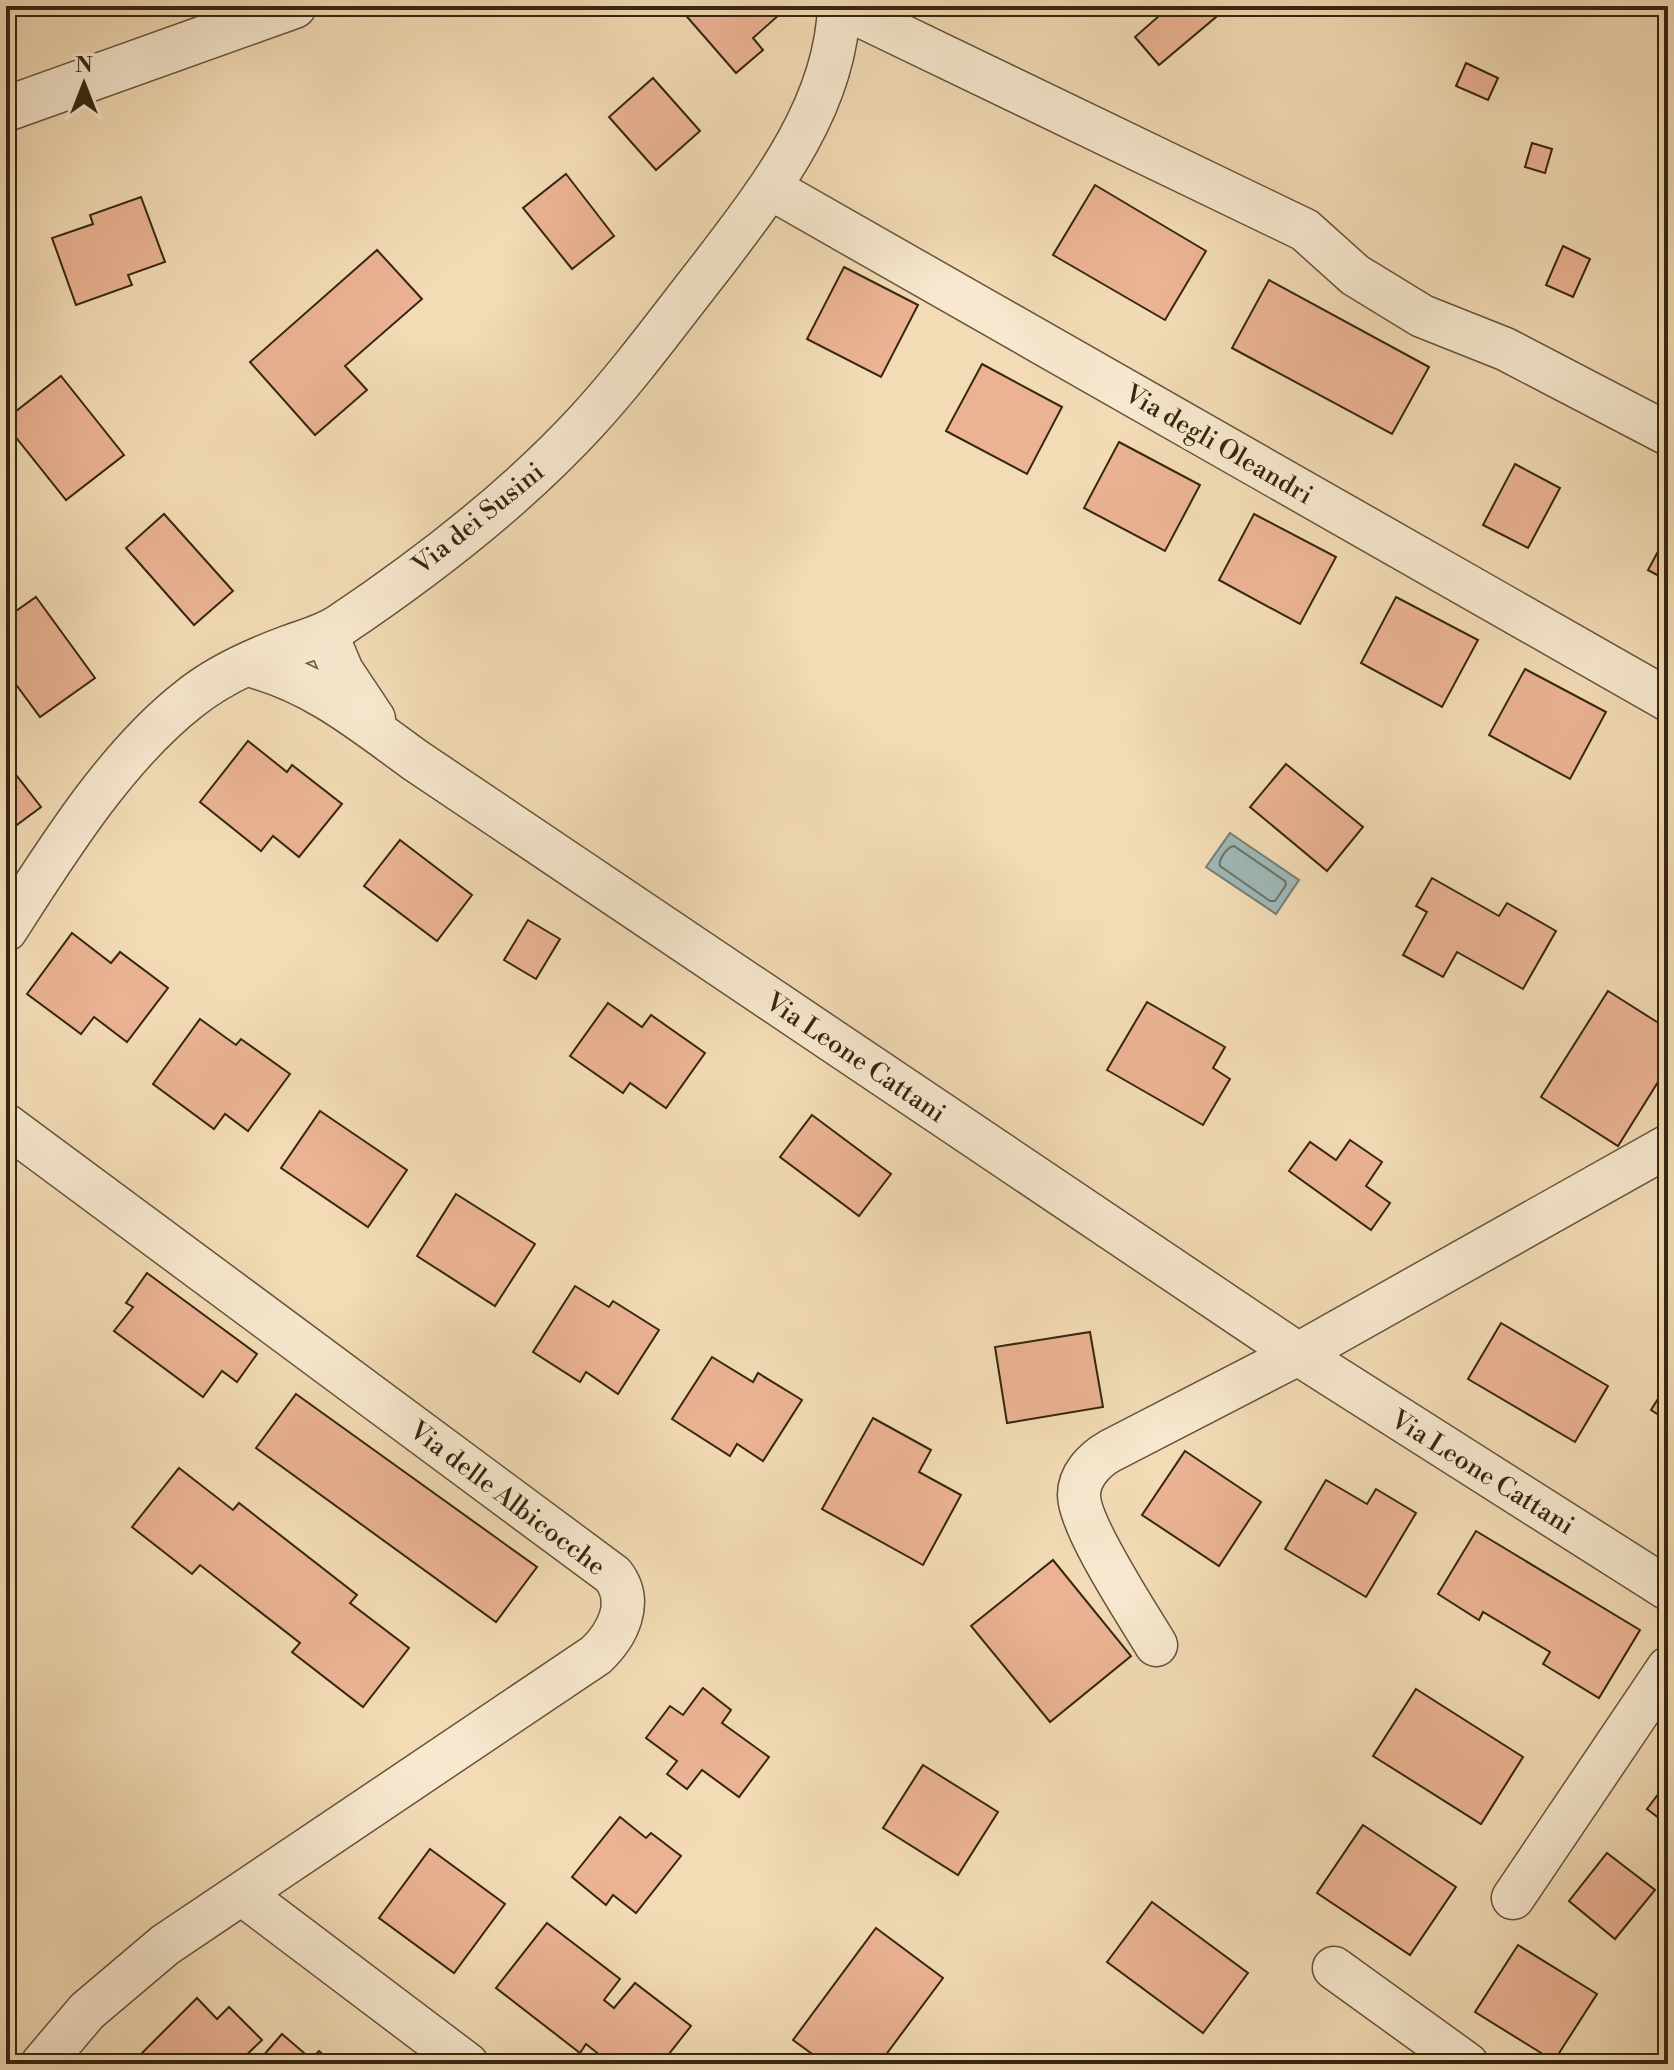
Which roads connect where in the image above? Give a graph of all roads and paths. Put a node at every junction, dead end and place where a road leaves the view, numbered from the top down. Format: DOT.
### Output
graph roads {
  1 [pos="294,6"];
  2 [pos="839,6"];
  3 [pos="6,109"];
  4 [pos="770,188"];
  5 [pos="1668,434"];
  6 [pos="326,633"];
  7 [pos="248,665"];
  8 [pos="1668,700"];
  9 [pos="415,760"];
  10 [pos="6,930"];
  11 [pos="6,1125"];
  12 [pos="1668,1146"];
  13 [pos="1298,1354"];
  14 [pos="1668,1589"];
  15 [pos="1156,1645"];
  16 [pos="1668,1668"];
  17 [pos="242,1894"];
  18 [pos="1513,1898"];
  19 [pos="1334,1968"];
  20 [pos="42,2064"];
  21 [pos="467,2064"];
  22 [pos="1467,2064"];
  1 -- 3 [label="street"];
  2 -- 4 [label="street, Via dei Susini"];
  2 -- 5 [label="street"];
  4 -- 6 [label="street, Via dei Susini"];
  4 -- 8 [label="street, Via degli Oleandri"];
  6 -- 7 [label="street, Via dei Susini"];
  6 -- 9 [label="street, Via Leone Cattani"];
  7 -- 9 [label="street, Via Leone Cattani"];
  7 -- 10 [label="street, Via dei Susini"];
  9 -- 13 [label="street, Via Leone Cattani"];
  11 -- 17 [label="street, Via delle Albicocche"];
  12 -- 13 [label="street"];
  13 -- 14 [label="street, Via Leone Cattani"];
  13 -- 15 [label="street"];
  16 -- 18 [label="street"];
  17 -- 20 [label="street, Via delle Albicocche"];
  17 -- 21 [label="street"];
  19 -- 22 [label="street"];
}
